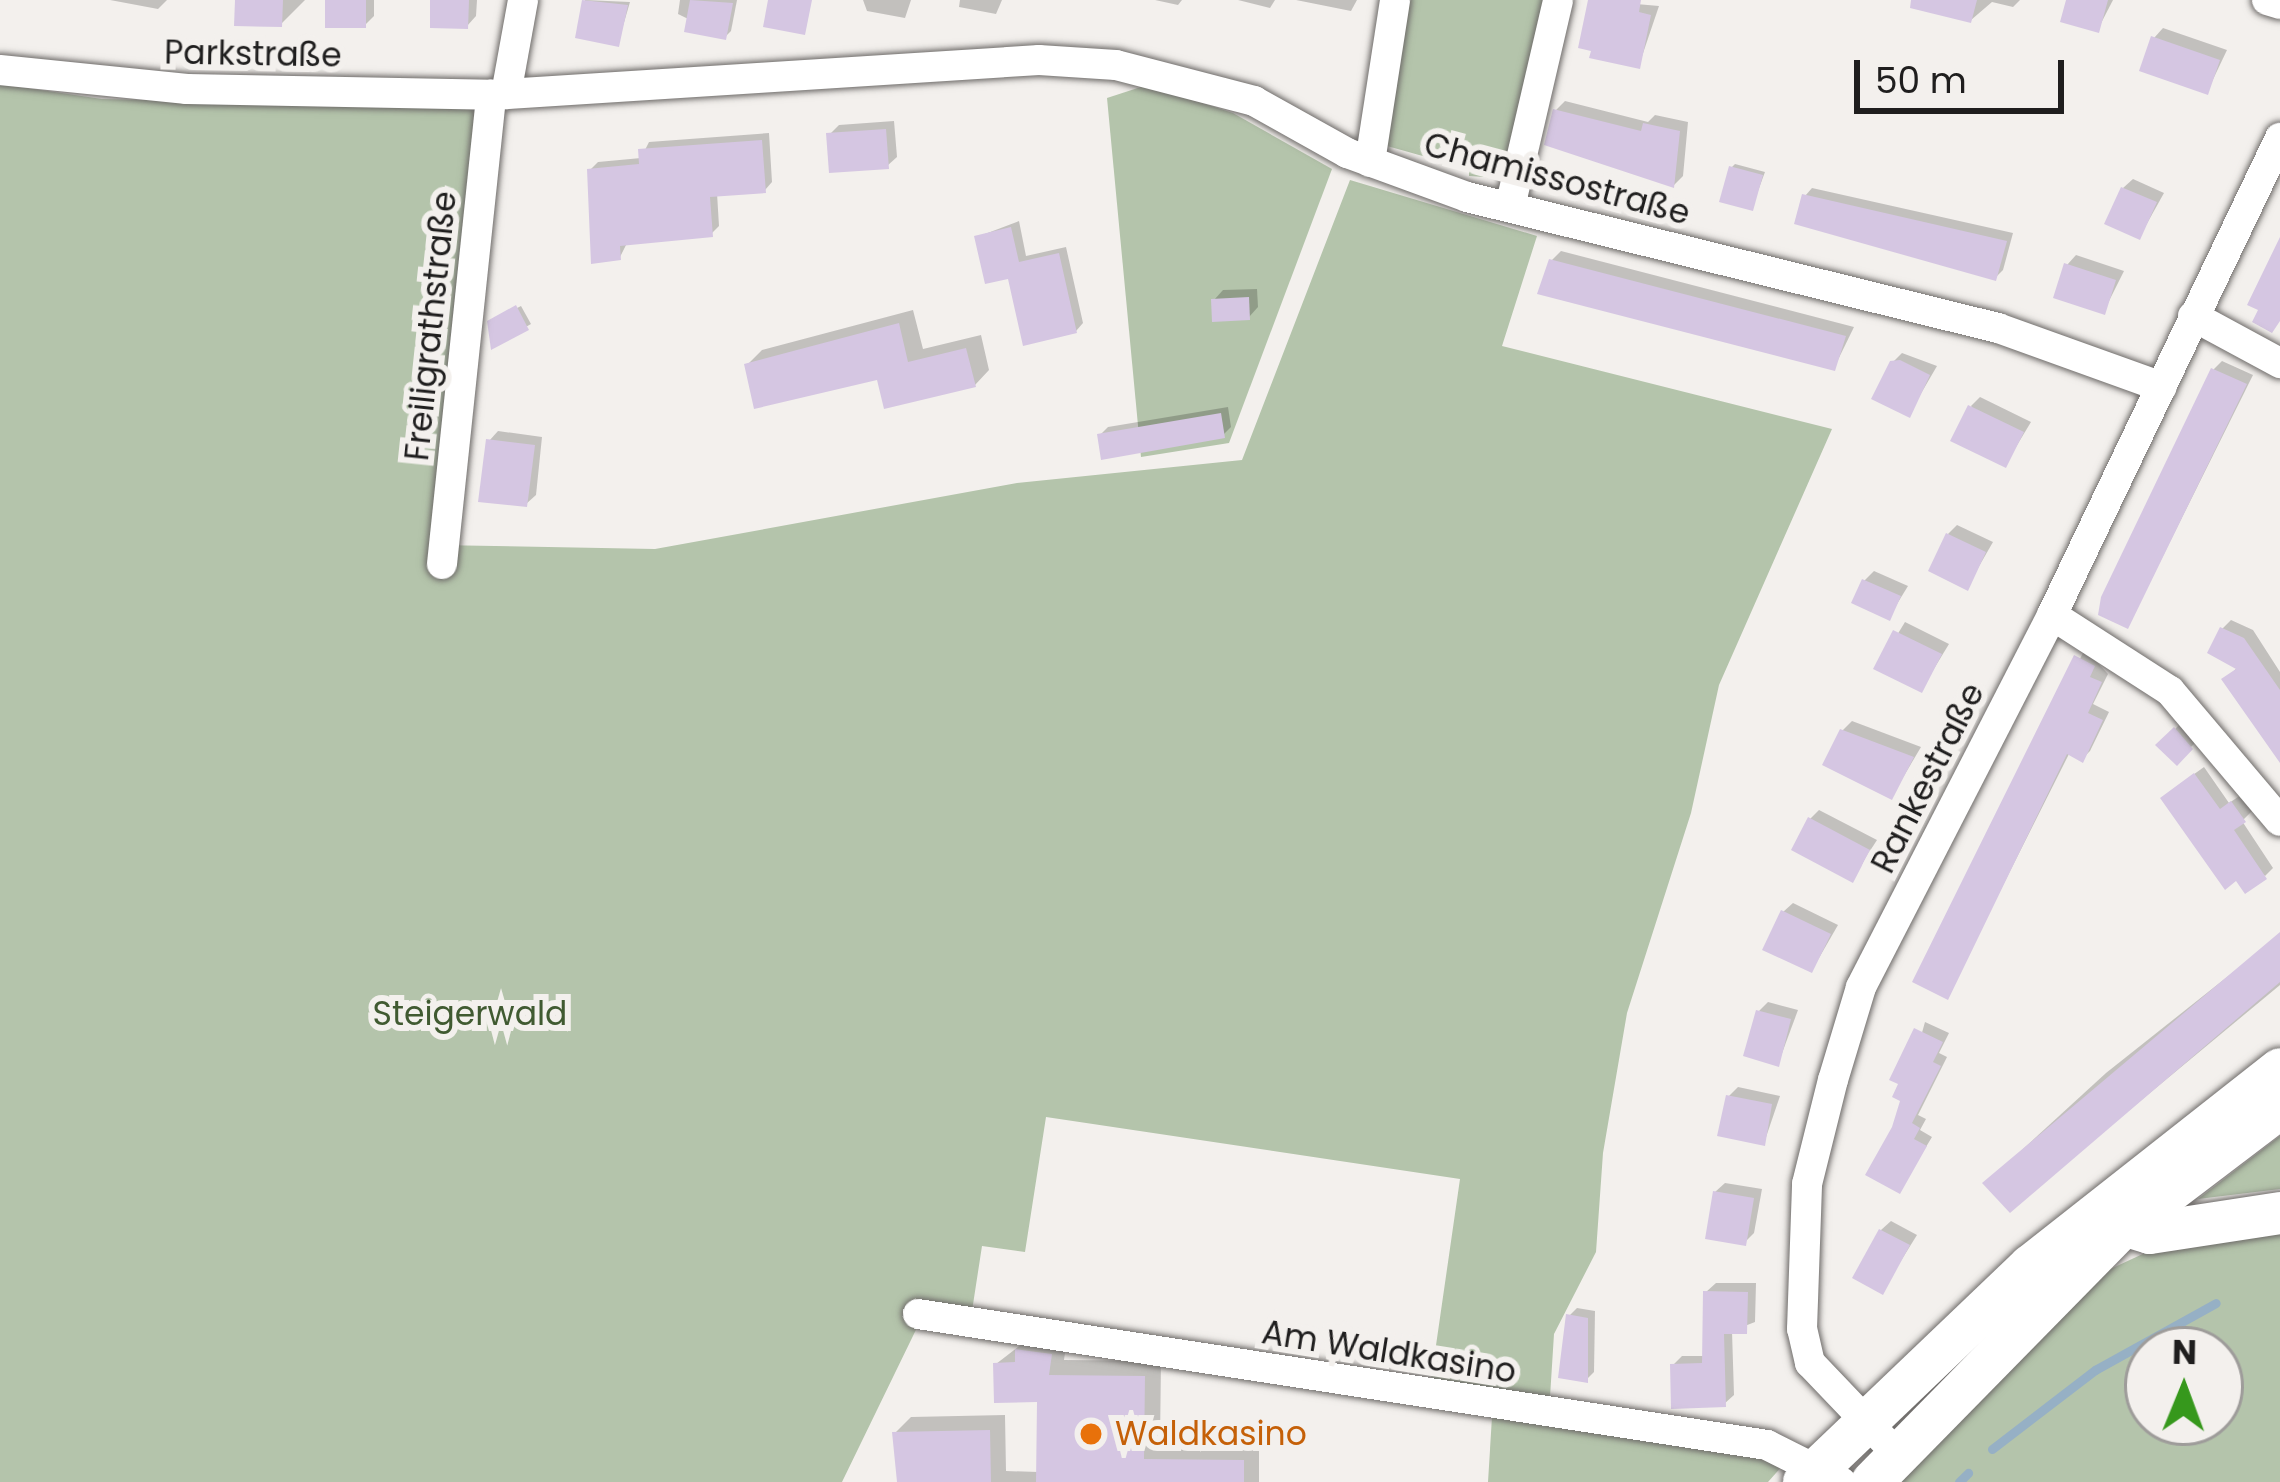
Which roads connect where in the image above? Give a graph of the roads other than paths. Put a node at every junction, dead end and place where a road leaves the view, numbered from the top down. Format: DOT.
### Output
graph roads {
  1 [pos="523,0"];
  2 [pos="1395,0"];
  3 [pos="1558,0"];
  4 [pos="2266,0"];
  5 [pos="2280,4"];
  6 [pos="0,70"];
  7 [pos="499,94"];
  8 [pos="2280,138"];
  9 [pos="1370,162"];
  10 [pos="1510,207"];
  11 [pos="2192,316"];
  12 [pos="2280,363"];
  13 [pos="2162,387"];
  14 [pos="442,564"];
  15 [pos="2052,615"];
  16 [pos="2280,821"];
  17 [pos="2280,1069"];
  18 [pos="2280,1108"];
  19 [pos="2280,1213"];
  20 [pos="2113,1217"];
  21 [pos="918,1314"];
  22 [pos="1865,1421"];
  23 [pos="1885,1469"];
  24 [pos="1822,1477"];
  1 -- 7 [label="street, Freiligrathstraße"];
  2 -- 9 [label="street"];
  3 -- 10 [label="street"];
  4 -- 5 [label="street"];
  6 -- 7 [label="street, Parkstraße"];
  7 -- 9 [label="street, Chamissostraße"];
  7 -- 14 [label="street, Freiligrathstraße"];
  8 -- 11 [label="street, Rankestraße"];
  9 -- 10 [label="street, Chamissostraße"];
  10 -- 13 [label="street, Chamissostraße"];
  11 -- 12 [label="street"];
  11 -- 13 [label="street, Rankestraße"];
  13 -- 15 [label="street, Rankestraße"];
  15 -- 16 [label="street"];
  15 -- 22 [label="street, Rankestraße"];
  17 -- 20 [label="main road"];
  18 -- 20 [label="main road"];
  19 -- 20 [label="main road"];
  20 -- 22 [label="main road"];
  20 -- 23 [label="main road"];
  21 -- 24 [label="street, Am Waldkasino"];
  22 -- 23 [label="street, Rankestraße"];
  22 -- 24 [label="main road"];
}
